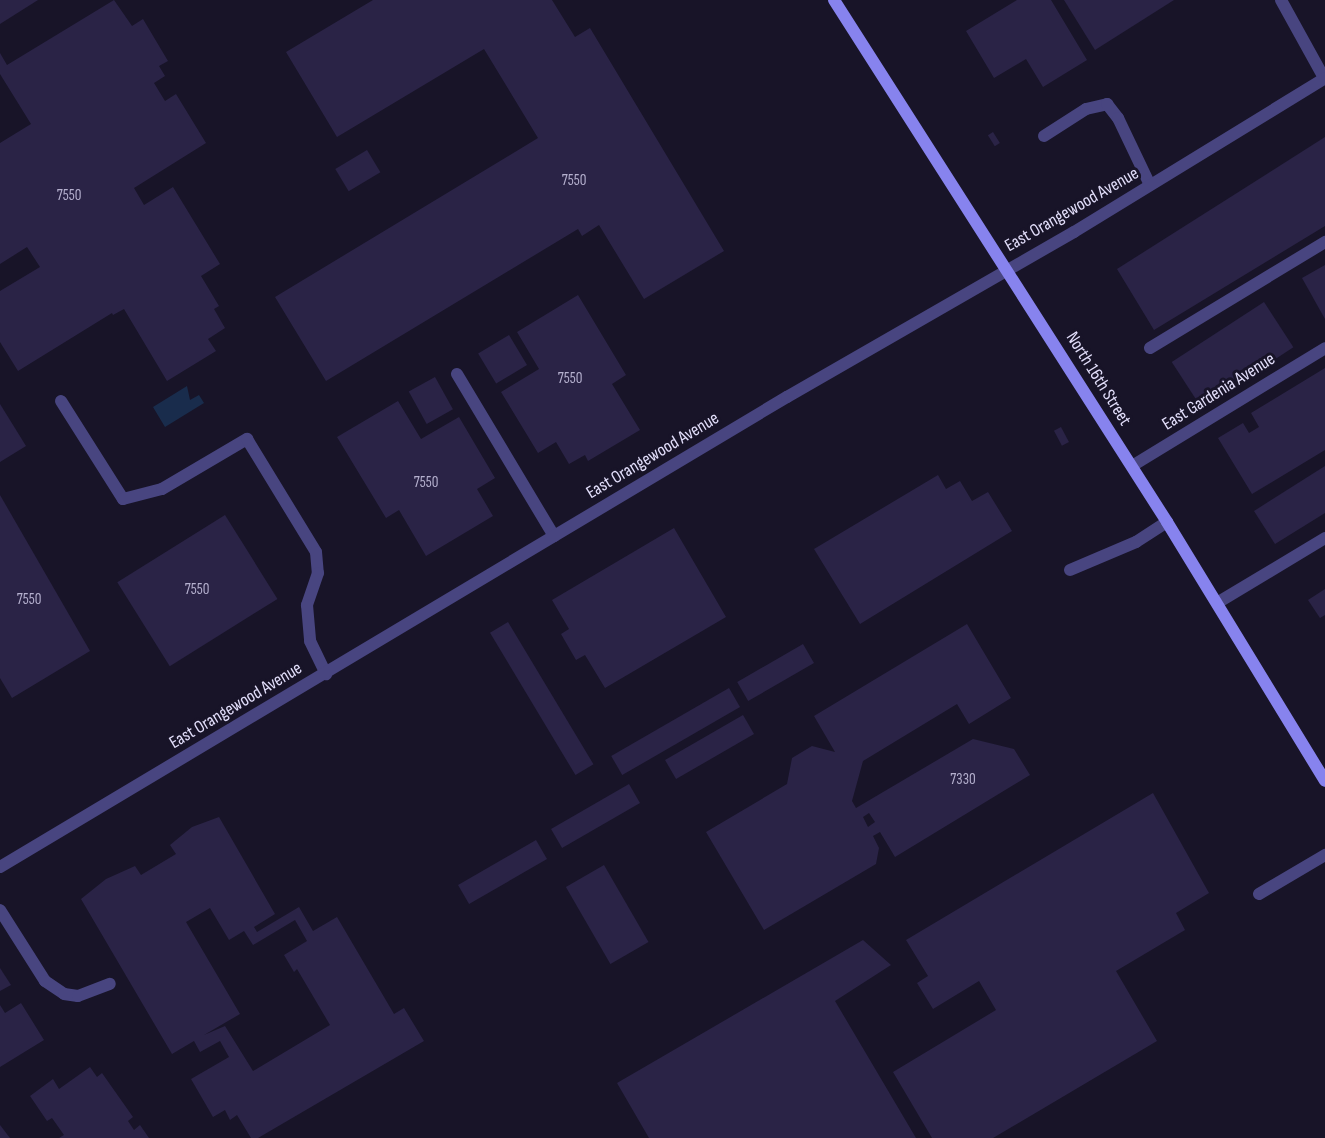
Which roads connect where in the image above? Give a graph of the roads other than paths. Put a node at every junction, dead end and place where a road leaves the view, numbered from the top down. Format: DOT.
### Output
graph roads {
  1 [pos="834,0"];
  2 [pos="1281,0"];
  3 [pos="1325,78"];
  4 [pos="1044,136"];
  5 [pos="1150,185"];
  6 [pos="1325,242"];
  7 [pos="1006,269"];
  8 [pos="1150,348"];
  9 [pos="1325,348"];
  10 [pos="457,374"];
  11 [pos="61,401"];
  12 [pos="1132,466"];
  13 [pos="1167,522"];
  14 [pos="554,536"];
  15 [pos="1325,538"];
  16 [pos="1070,570"];
  17 [pos="1217,603"];
  18 [pos="326,674"];
  19 [pos="1325,781"];
  20 [pos="1325,855"];
  21 [pos="0,867"];
  22 [pos="1260,894"];
  23 [pos="0,910"];
  24 [pos="110,984"];
  1 -- 7 [label="main road, North 16th Street"];
  2 -- 3 [label="street"];
  3 -- 5 [label="street, East Orangewood Avenue"];
  4 -- 5 [label="street"];
  5 -- 7 [label="street, East Orangewood Avenue"];
  6 -- 8 [label="street"];
  7 -- 12 [label="main road, North 16th Street"];
  7 -- 14 [label="street, East Orangewood Avenue"];
  9 -- 12 [label="street, East Gardenia Avenue"];
  10 -- 14 [label="street"];
  11 -- 18 [label="street"];
  12 -- 13 [label="main road, North 16th Street"];
  13 -- 16 [label="street"];
  13 -- 17 [label="main road, North 16th Street"];
  14 -- 18 [label="street, East Orangewood Avenue"];
  15 -- 17 [label="street"];
  17 -- 19 [label="main road, North 16th Street"];
  18 -- 21 [label="street, East Orangewood Avenue"];
  20 -- 22 [label="street"];
  23 -- 24 [label="street"];
}
